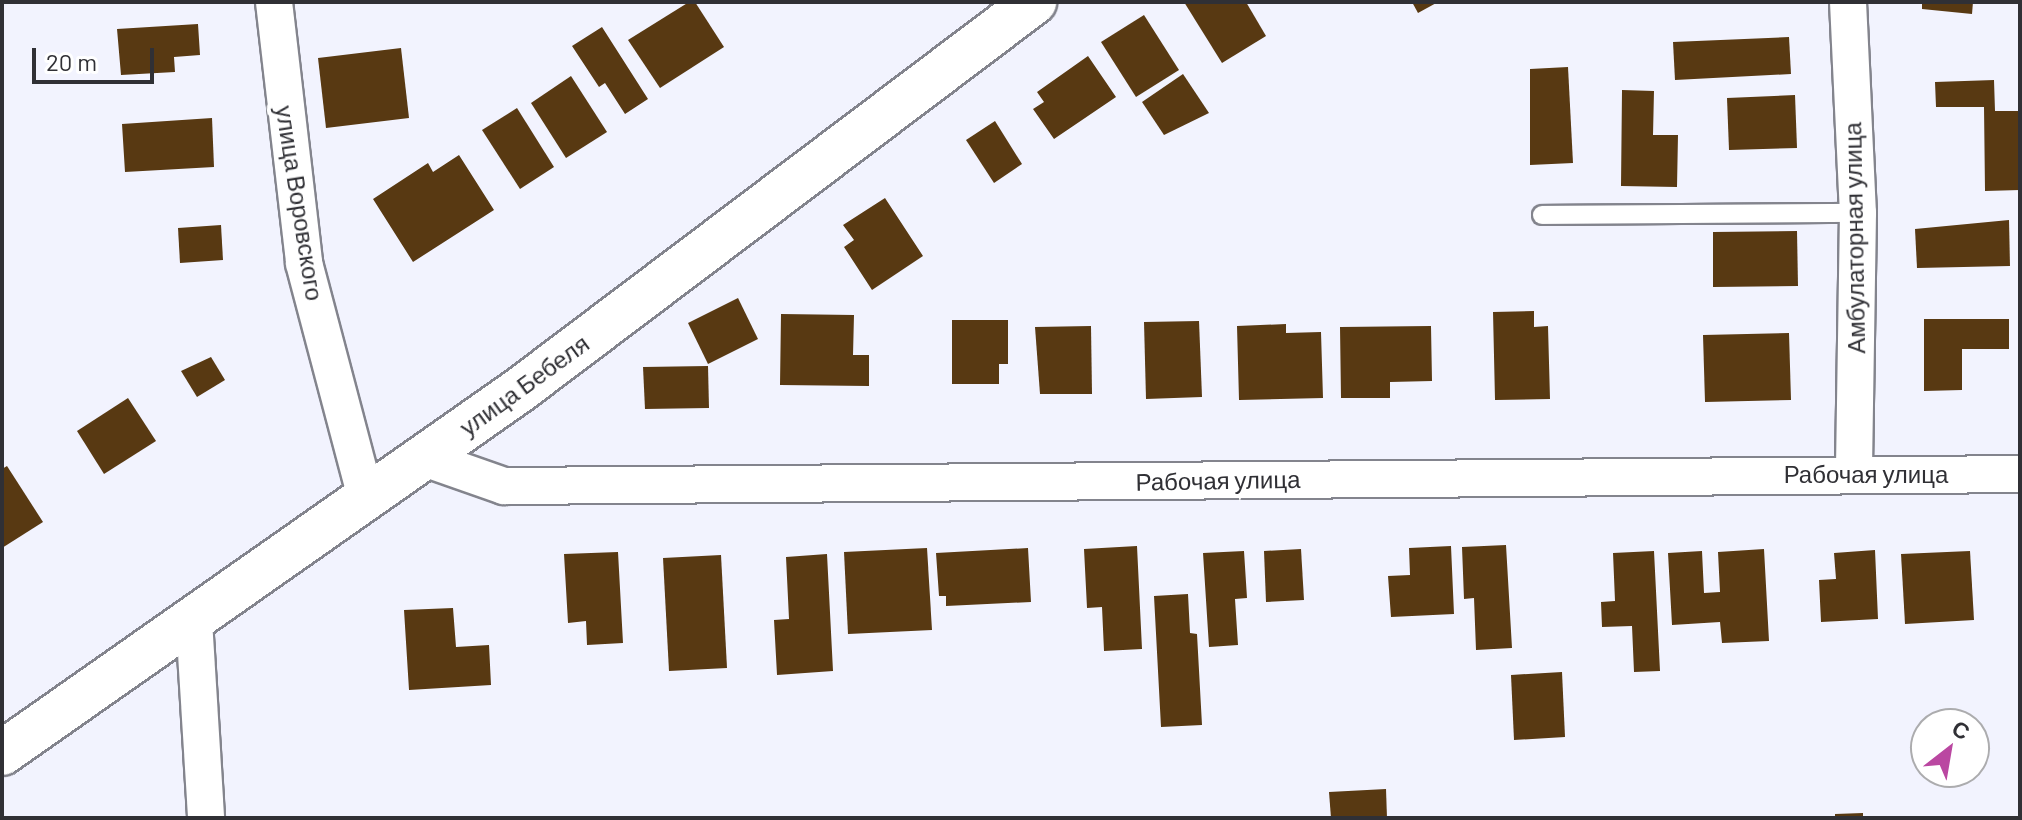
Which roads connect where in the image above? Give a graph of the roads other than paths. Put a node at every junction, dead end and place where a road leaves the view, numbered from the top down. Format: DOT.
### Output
graph roads {
  1 [pos="274,2"];
  2 [pos="1034,2"];
  3 [pos="1848,2"];
  4 [pos="1858,213"];
  5 [pos="1542,215"];
  6 [pos="421,457"];
  7 [pos="1854,474"];
  8 [pos="2020,474"];
  9 [pos="365,494"];
  10 [pos="194,620"];
  11 [pos="2,753"];
  12 [pos="206,818"];
  1 -- 9 [label="street, улица Воровского"];
  2 -- 6 [label="street, улица Бебеля"];
  3 -- 4 [label="street, Амбулаторная улица"];
  4 -- 5 [label="lane"];
  4 -- 7 [label="street, Амбулаторная улица"];
  6 -- 7 [label="street, Рабочая улица"];
  6 -- 9 [label="street, улица Бебеля"];
  7 -- 8 [label="street, Рабочая улица"];
  9 -- 10 [label="street, улица Бебеля"];
  10 -- 11 [label="street, улица Бебеля"];
  10 -- 12 [label="street"];
}
